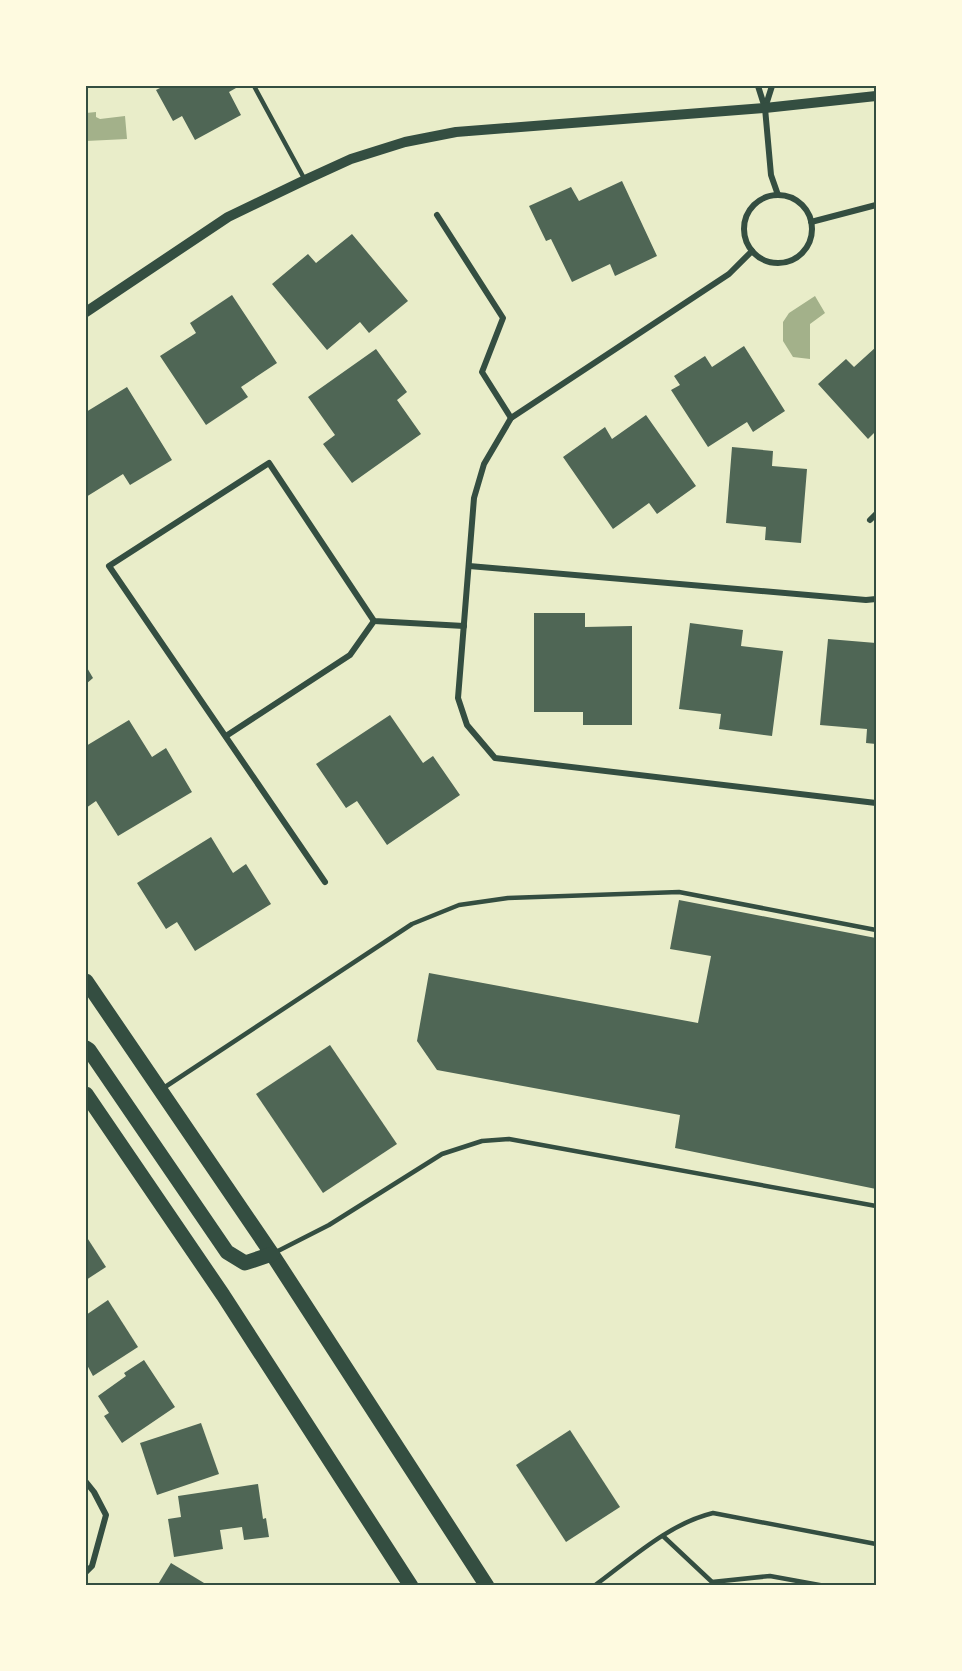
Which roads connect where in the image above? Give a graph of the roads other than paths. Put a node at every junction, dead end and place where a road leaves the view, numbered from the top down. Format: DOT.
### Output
graph roads {
  1 [pos="254,86"];
  2 [pos="758,86"];
  3 [pos="772,86"];
  4 [pos="876,96"];
  5 [pos="765,108"];
  6 [pos="305,180"];
  7 [pos="778,195"];
  8 [pos="876,205"];
  9 [pos="436,215"];
  10 [pos="811,222"];
  11 [pos="752,251"];
  12 [pos="86,312"];
  13 [pos="511,418"];
  14 [pos="876,514"];
  15 [pos="870,520"];
  16 [pos="469,566"];
  17 [pos="876,599"];
  18 [pos="374,621"];
  19 [pos="464,626"];
  20 [pos="226,736"];
  21 [pos="876,803"];
  22 [pos="325,882"];
  23 [pos="876,930"];
  24 [pos="86,981"];
  25 [pos="86,1048"];
  26 [pos="160,1090"];
  27 [pos="86,1094"];
  28 [pos="876,1206"];
  29 [pos="272,1254"];
  30 [pos="86,1482"];
  31 [pos="663,1536"];
  32 [pos="876,1544"];
  33 [pos="86,1572"];
  34 [pos="706,1576"];
  35 [pos="407,1584"];
  36 [pos="487,1586"];
  37 [pos="594,1586"];
  38 [pos="714,1586"];
  39 [pos="825,1586"];
  1 -- 6 [label="lane"];
  2 -- 5 [label="street"];
  3 -- 5 [label="street"];
  4 -- 5 [label="street"];
  5 -- 6 [label="street"];
  5 -- 7 [label="street"];
  6 -- 12 [label="street"];
  7 -- 10 [label="street"];
  7 -- 11 [label="street"];
  8 -- 10 [label="street"];
  9 -- 13 [label="street"];
  10 -- 11 [label="street"];
  11 -- 13 [label="street"];
  13 -- 16 [label="street"];
  14 -- 15 [label="street"];
  16 -- 17 [label="street"];
  16 -- 19 [label="street"];
  18 -- 19 [label="street"];
  18 -- 20 [label="street"];
  18 -- 20 [label="street"];
  19 -- 21 [label="street"];
  20 -- 22 [label="street"];
  23 -- 26 [label="lane"];
  24 -- 26 [label="main road"];
  25 -- 29 [label="main road"];
  26 -- 29 [label="main road"];
  27 -- 35 [label="main road"];
  28 -- 29 [label="lane"];
  29 -- 36 [label="main road"];
  30 -- 33 [label="street"];
  31 -- 32 [label="lane"];
  31 -- 34 [label="lane"];
  31 -- 37 [label="lane"];
  34 -- 38 [label="lane"];
  34 -- 39 [label="lane"];
}
